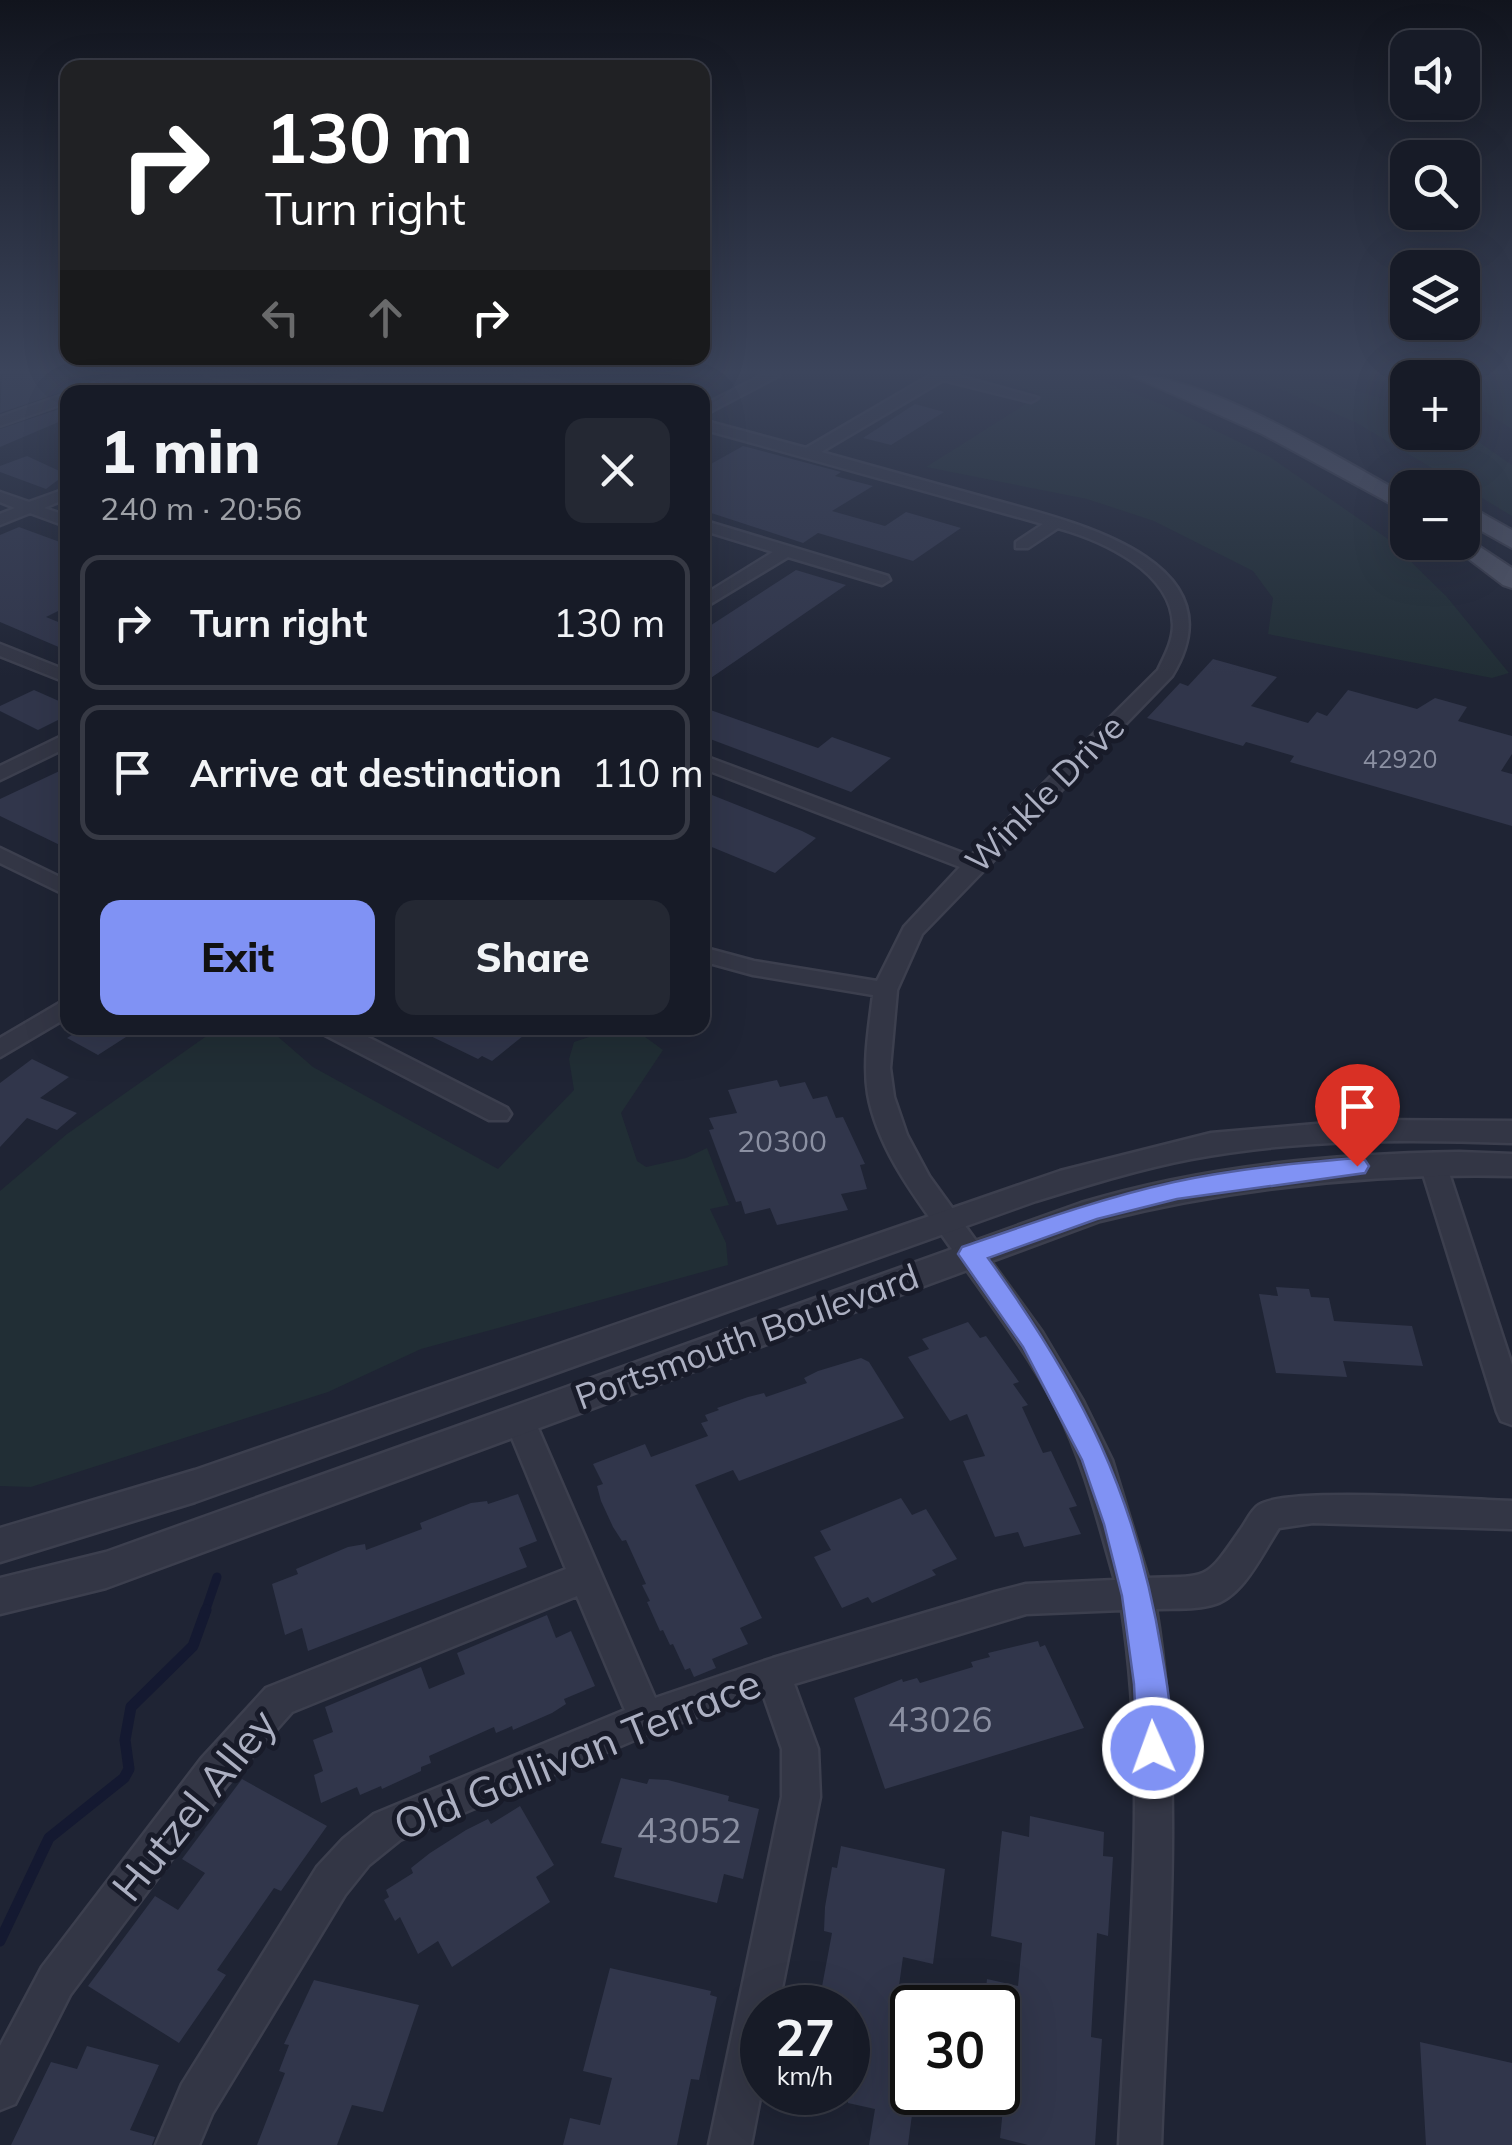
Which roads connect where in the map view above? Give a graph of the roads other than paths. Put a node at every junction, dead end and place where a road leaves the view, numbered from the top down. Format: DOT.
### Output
graph roads {
  1 [pos="888,475"];
  2 [pos="1353,475"];
  3 [pos="60,495"];
  4 [pos="1390,496"];
  5 [pos="0,497"];
  6 [pos="29,508"];
  7 [pos="60,519"];
  8 [pos="0,520"];
  9 [pos="1480,520"];
  10 [pos="1057,521"];
  11 [pos="710,527"];
  12 [pos="1512,541"];
  13 [pos="1022,545"];
  14 [pos="786,550"];
  15 [pos="1480,556"];
  16 [pos="882,580"];
  17 [pos="1512,580"];
  18 [pos="710,599"];
  19 [pos="0,649"];
  20 [pos="60,675"];
  21 [pos="60,743"];
  22 [pos="710,764"];
  23 [pos="0,774"];
  24 [pos="0,854"];
  25 [pos="974,865"];
  26 [pos="60,886"];
  27 [pos="710,956"];
  28 [pos="885,990"];
  29 [pos="60,1011"];
  30 [pos="346,1035"];
  31 [pos="0,1049"];
  32 [pos="498,1114"];
  33 [pos="1512,1132"];
  34 [pos="1433,1164"];
  35 [pos="1512,1166"];
  36 [pos="946,1220"];
  37 [pos="971,1254"];
  38 [pos="1512,1412"];
  39 [pos="520,1421"];
  40 [pos="1512,1516"];
  41 [pos="0,1545"];
  42 [pos="585,1577"];
  43 [pos="0,1596"];
  44 [pos="1137,1596"];
  45 [pos="773,1674"];
  46 [pos="646,1718"];
  47 [pos="0,2089"];
  48 [pos="177,2145"];
  49 [pos="730,2145"];
  50 [pos="1140,2145"];
  1 -- 10 [label="street, Winkle Drive"];
  2 -- 4 [label="main road"];
  3 -- 6 [label="street"];
  5 -- 6 [label="street"];
  6 -- 7 [label="street"];
  6 -- 8 [label="street"];
  9 -- 12 [label="main road"];
  10 -- 13 [label="street"];
  10 -- 25 [label="street, Winkle Drive"];
  11 -- 14 [label="street"];
  14 -- 16 [label="street"];
  14 -- 18 [label="street"];
  15 -- 17 [label="main road"];
  19 -- 20 [label="street"];
  21 -- 23 [label="street"];
  22 -- 25 [label="street"];
  24 -- 26 [label="street"];
  25 -- 28 [label="street, Winkle Drive"];
  27 -- 28 [label="street"];
  28 -- 36 [label="street, Winkle Drive"];
  29 -- 31 [label="street"];
  30 -- 32 [label="street"];
  33 -- 36 [label="street, Portsmouth Boulevard"];
  34 -- 35 [label="street, Portsmouth Boulevard"];
  34 -- 37 [label="street, Portsmouth Boulevard"];
  34 -- 38 [label="street"];
  36 -- 37 [label="street, Winkle Drive"];
  36 -- 41 [label="street, Portsmouth Boulevard"];
  37 -- 39 [label="street, Portsmouth Boulevard"];
  37 -- 44 [label="street, Winkle Drive"];
  39 -- 42 [label="street"];
  39 -- 43 [label="street, Portsmouth Boulevard"];
  40 -- 44 [label="street, Old Gallivan Terrace"];
  42 -- 46 [label="street"];
  42 -- 47 [label="street, Hutzel Alley"];
  44 -- 45 [label="street, Old Gallivan Terrace"];
  44 -- 50 [label="street, Winkle Drive"];
  45 -- 46 [label="street, Old Gallivan Terrace"];
  45 -- 49 [label="street"];
  46 -- 48 [label="street, Old Gallivan Terrace"];
}
